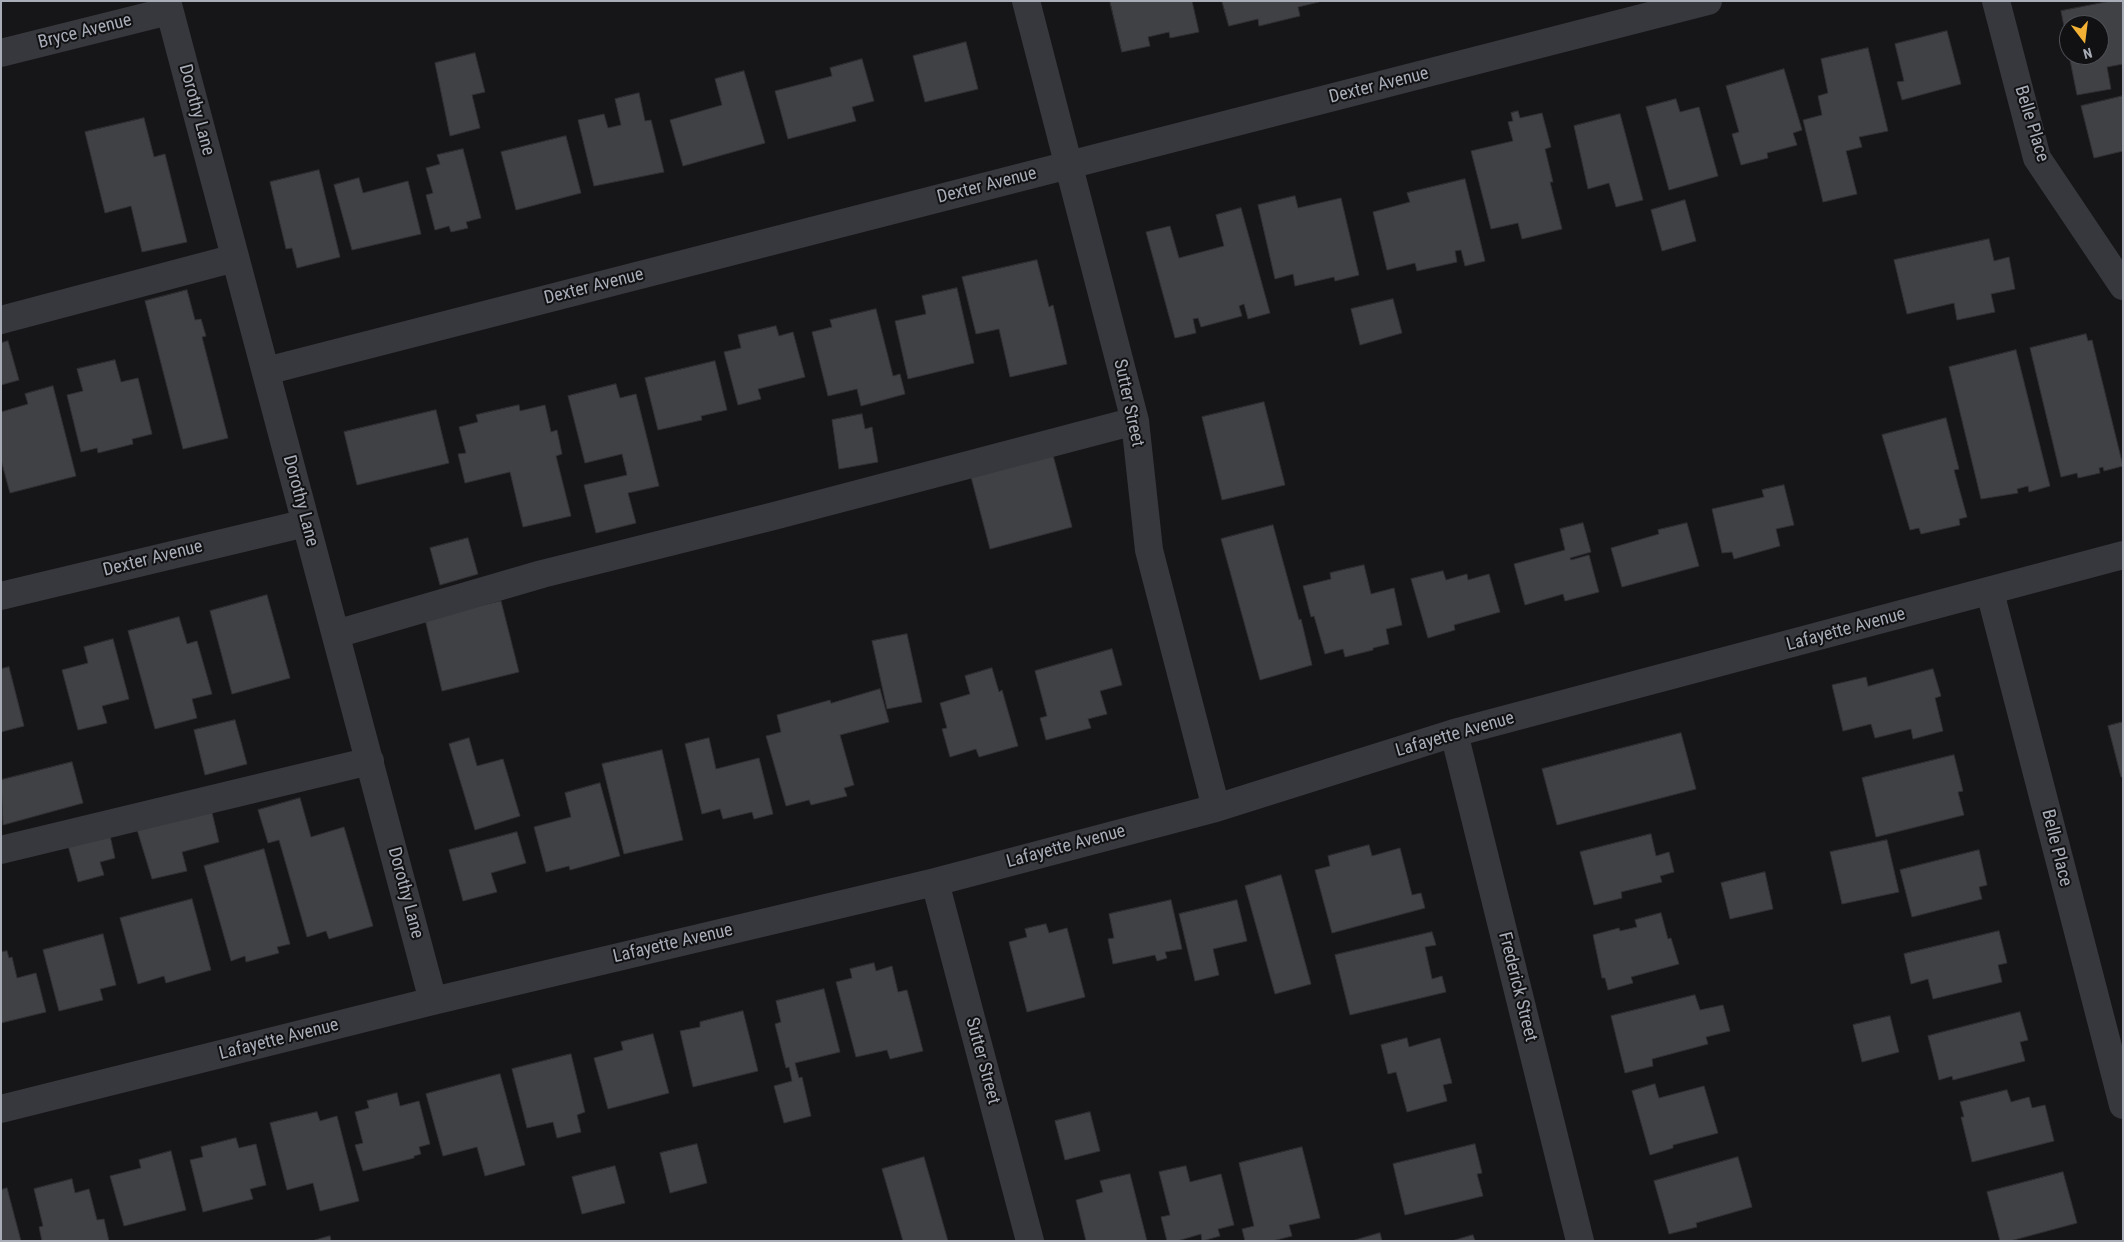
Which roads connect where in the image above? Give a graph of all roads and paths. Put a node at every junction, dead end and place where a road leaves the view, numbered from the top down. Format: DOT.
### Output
graph roads {
  1 [pos="1026,1"];
  2 [pos="1708,1"];
  3 [pos="1996,1"];
  4 [pos="168,6"];
  5 [pos="1,53"];
  6 [pos="1069,165"];
  7 [pos="235,258"];
  8 [pos="2123,286"];
  9 [pos="1,320"];
  10 [pos="266,371"];
  11 [pos="1135,421"];
  12 [pos="306,523"];
  13 [pos="2123,555"];
  14 [pos="1990,592"];
  15 [pos="1,596"];
  16 [pos="336,634"];
  17 [pos="1454,734"];
  18 [pos="370,761"];
  19 [pos="1216,808"];
  20 [pos="1,850"];
  21 [pos="935,882"];
  22 [pos="433,1001"];
  23 [pos="2123,1105"];
  24 [pos="1,1109"];
  25 [pos="1030,1241"];
  26 [pos="1580,1241"];
  1 -- 6 [label="street, Sutter Street"];
  2 -- 6 [label="street, Dexter Avenue"];
  3 -- 8 [label="street, Belle Place"];
  4 -- 5 [label="street, Bryce Avenue"];
  4 -- 7 [label="street, Dorothy Lane"];
  6 -- 10 [label="street, Dexter Avenue"];
  6 -- 11 [label="street, Sutter Street"];
  7 -- 9 [label="street"];
  7 -- 10 [label="street, Dorothy Lane"];
  10 -- 12 [label="street, Dorothy Lane"];
  11 -- 16 [label="street"];
  11 -- 19 [label="street, Sutter Street"];
  12 -- 15 [label="street, Dexter Avenue"];
  12 -- 16 [label="street, Dorothy Lane"];
  13 -- 14 [label="street, Lafayette Avenue"];
  14 -- 17 [label="street, Lafayette Avenue"];
  14 -- 23 [label="street, Belle Place"];
  16 -- 18 [label="street, Dorothy Lane"];
  17 -- 19 [label="street, Lafayette Avenue"];
  17 -- 26 [label="street, Frederick Street"];
  18 -- 20 [label="street"];
  18 -- 22 [label="street, Dorothy Lane"];
  19 -- 21 [label="street, Lafayette Avenue"];
  21 -- 22 [label="street, Lafayette Avenue"];
  21 -- 25 [label="street, Sutter Street"];
  22 -- 24 [label="street, Lafayette Avenue"];
}
